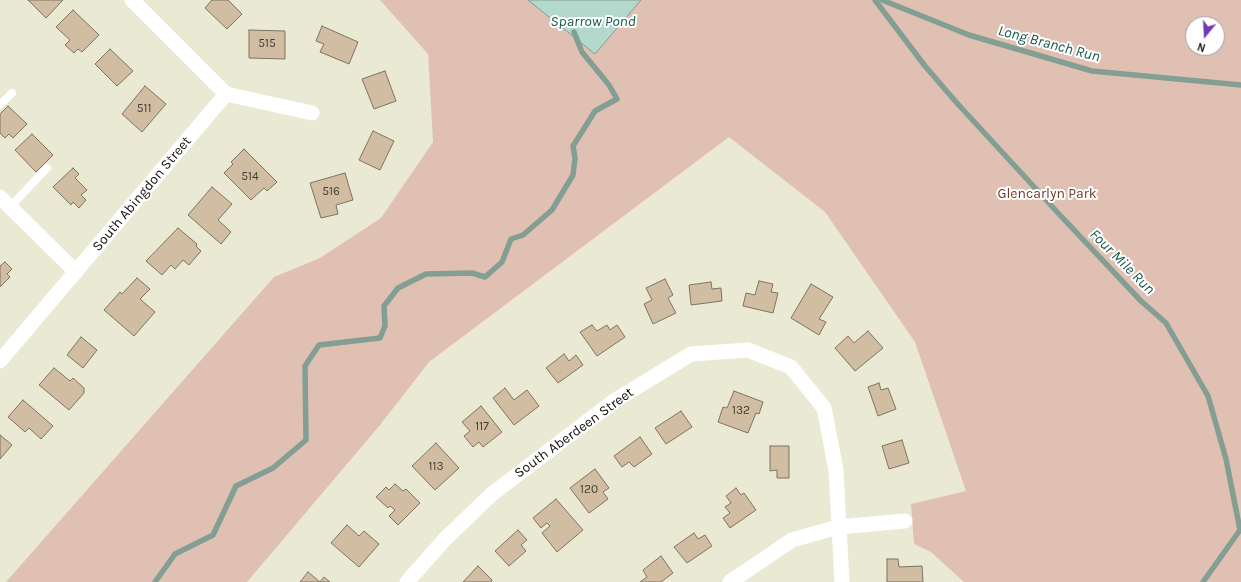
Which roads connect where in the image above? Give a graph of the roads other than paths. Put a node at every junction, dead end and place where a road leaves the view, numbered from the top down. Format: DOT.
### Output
graph roads {
  1 [pos="132,0"];
  2 [pos="12,93"];
  3 [pos="226,94"];
  4 [pos="0,105"];
  5 [pos="312,112"];
  6 [pos="47,168"];
  7 [pos="5,202"];
  8 [pos="76,272"];
  9 [pos="0,361"];
  10 [pos="905,521"];
  11 [pos="838,527"];
  12 [pos="406,582"];
  13 [pos="730,582"];
  14 [pos="842,582"];
  1 -- 3 [label="street"];
  2 -- 4 [label="lane"];
  3 -- 5 [label="street"];
  3 -- 8 [label="street, South Abingdon Street"];
  6 -- 7 [label="lane"];
  7 -- 8 [label="street"];
  8 -- 9 [label="street, South Abingdon Street"];
  10 -- 11 [label="street"];
  11 -- 12 [label="street, South Aberdeen Street"];
  11 -- 13 [label="street"];
  11 -- 14 [label="street, South Aberdeen Street"];
}
